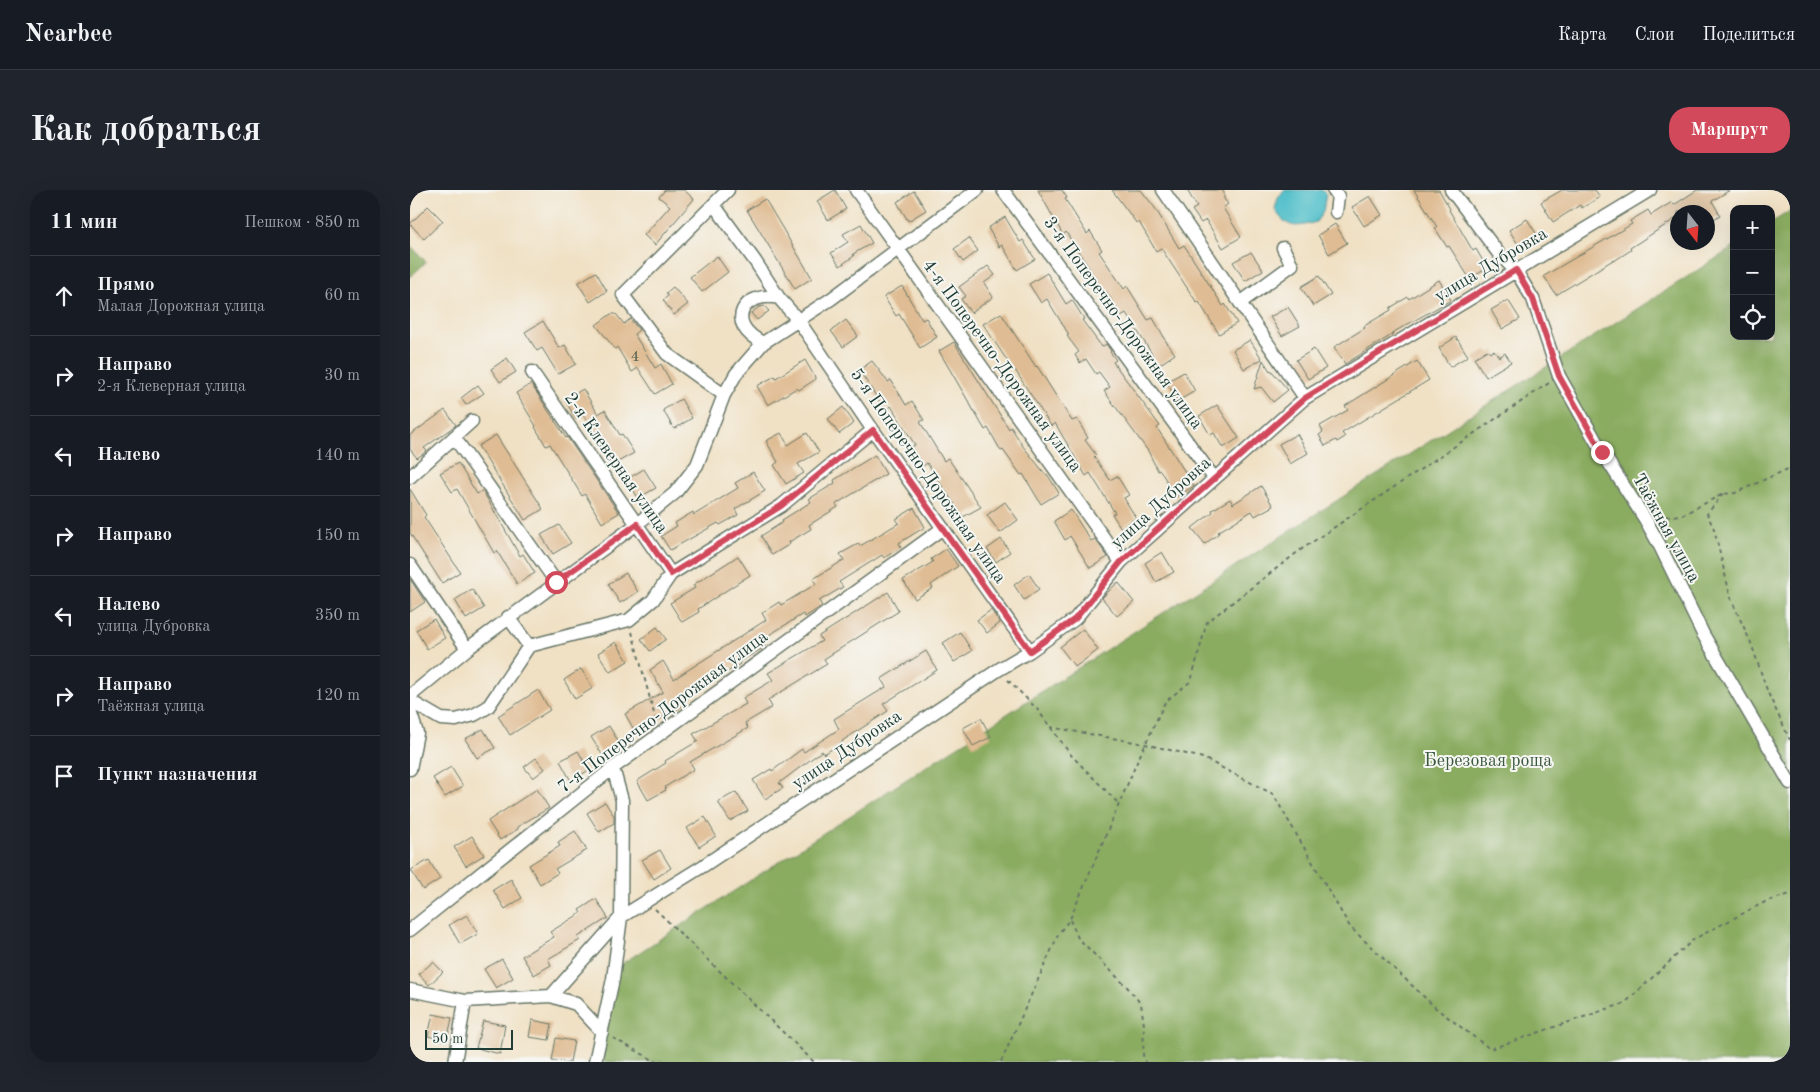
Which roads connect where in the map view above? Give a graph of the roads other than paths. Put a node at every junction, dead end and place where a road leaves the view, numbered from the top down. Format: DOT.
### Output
graph roads {
  1 [pos="728,190"];
  2 [pos="856,190"];
  3 [pos="977,190"];
  4 [pos="1003,190"];
  5 [pos="1163,190"];
  6 [pos="1333,190"];
  7 [pos="1451,190"];
  8 [pos="1650,190"];
  9 [pos="714,205"];
  10 [pos="1336,212"];
  11 [pos="1283,248"];
  12 [pos="898,250"];
  13 [pos="1516,270"];
  14 [pos="779,298"];
  15 [pos="1240,303"];
  16 [pos="798,320"];
  17 [pos="763,343"];
  18 [pos="532,372"];
  19 [pos="724,395"];
  20 [pos="1305,398"];
  21 [pos="472,421"];
  22 [pos="873,430"];
  23 [pos="454,437"];
  24 [pos="410,477"];
  25 [pos="1214,478"];
  26 [pos="637,524"];
  27 [pos="943,528"];
  28 [pos="1121,562"];
  29 [pos="410,565"];
  30 [pos="671,574"];
  31 [pos="556,582"];
  32 [pos="508,617"];
  33 [pos="529,646"];
  34 [pos="466,648"];
  35 [pos="1030,651"];
  36 [pos="410,696"];
  37 [pos="410,701"];
  38 [pos="410,711"];
  39 [pos="613,768"];
  40 [pos="410,769"];
  41 [pos="1790,783"];
  42 [pos="621,917"];
  43 [pos="410,930"];
  44 [pos="410,990"];
  45 [pos="551,996"];
  46 [pos="465,1001"];
  47 [pos="602,1032"];
  48 [pos="455,1062"];
  49 [pos="595,1062"];
  1 -- 9 [label="street"];
  2 -- 12 [label="street, 4-я Поперечно-Дорожная улица"];
  3 -- 12 [label="street"];
  4 -- 25 [label="street, 3-я Поперечно-Дорожная улица"];
  5 -- 15 [label="street"];
  6 -- 10 [label="street"];
  7 -- 13 [label="street, Таёжная улица"];
  8 -- 13 [label="street, улица Дубровка"];
  9 -- 14 [label="street"];
  9 -- 19 [label="street"];
  11 -- 15 [label="street"];
  12 -- 16 [label="street"];
  12 -- 28 [label="street, 4-я Поперечно-Дорожная улица"];
  13 -- 20 [label="street, улица Дубровка"];
  13 -- 41 [label="street, Таёжная улица"];
  14 -- 16 [label="street"];
  14 -- 17 [label="street"];
  15 -- 20 [label="street"];
  16 -- 17 [label="street"];
  16 -- 22 [label="street, 5-я Поперечно-Дорожная улица"];
  17 -- 19 [label="street"];
  18 -- 26 [label="street, 2-я Клеверная улица"];
  19 -- 26 [label="street"];
  20 -- 25 [label="street, улица Дубровка"];
  21 -- 23 [label="street"];
  22 -- 27 [label="street, 5-я Поперечно-Дорожная улица"];
  22 -- 30 [label="street"];
  23 -- 24 [label="street"];
  23 -- 31 [label="street"];
  25 -- 28 [label="street, улица Дубровка"];
  26 -- 30 [label="street, 2-я Клеверная улица"];
  26 -- 31 [label="street"];
  27 -- 35 [label="street, 5-я Поперечно-Дорожная улица"];
  27 -- 39 [label="street, 7-я Поперечно-Дорожная улица"];
  28 -- 35 [label="street, улица Дубровка"];
  29 -- 34 [label="street"];
  30 -- 33 [label="street"];
  31 -- 32 [label="street"];
  32 -- 33 [label="street"];
  32 -- 34 [label="street"];
  33 -- 37 [label="street"];
  34 -- 36 [label="street"];
  35 -- 42 [label="street, улица Дубровка"];
  38 -- 40 [label="street"];
  39 -- 42 [label="street"];
  39 -- 43 [label="street, 7-я Поперечно-Дорожная улица"];
  42 -- 45 [label="street, улица Дубровка"];
  42 -- 47 [label="street"];
  44 -- 46 [label="street"];
  45 -- 46 [label="street"];
  45 -- 47 [label="street"];
  46 -- 48 [label="street"];
  47 -- 49 [label="street"];
}
